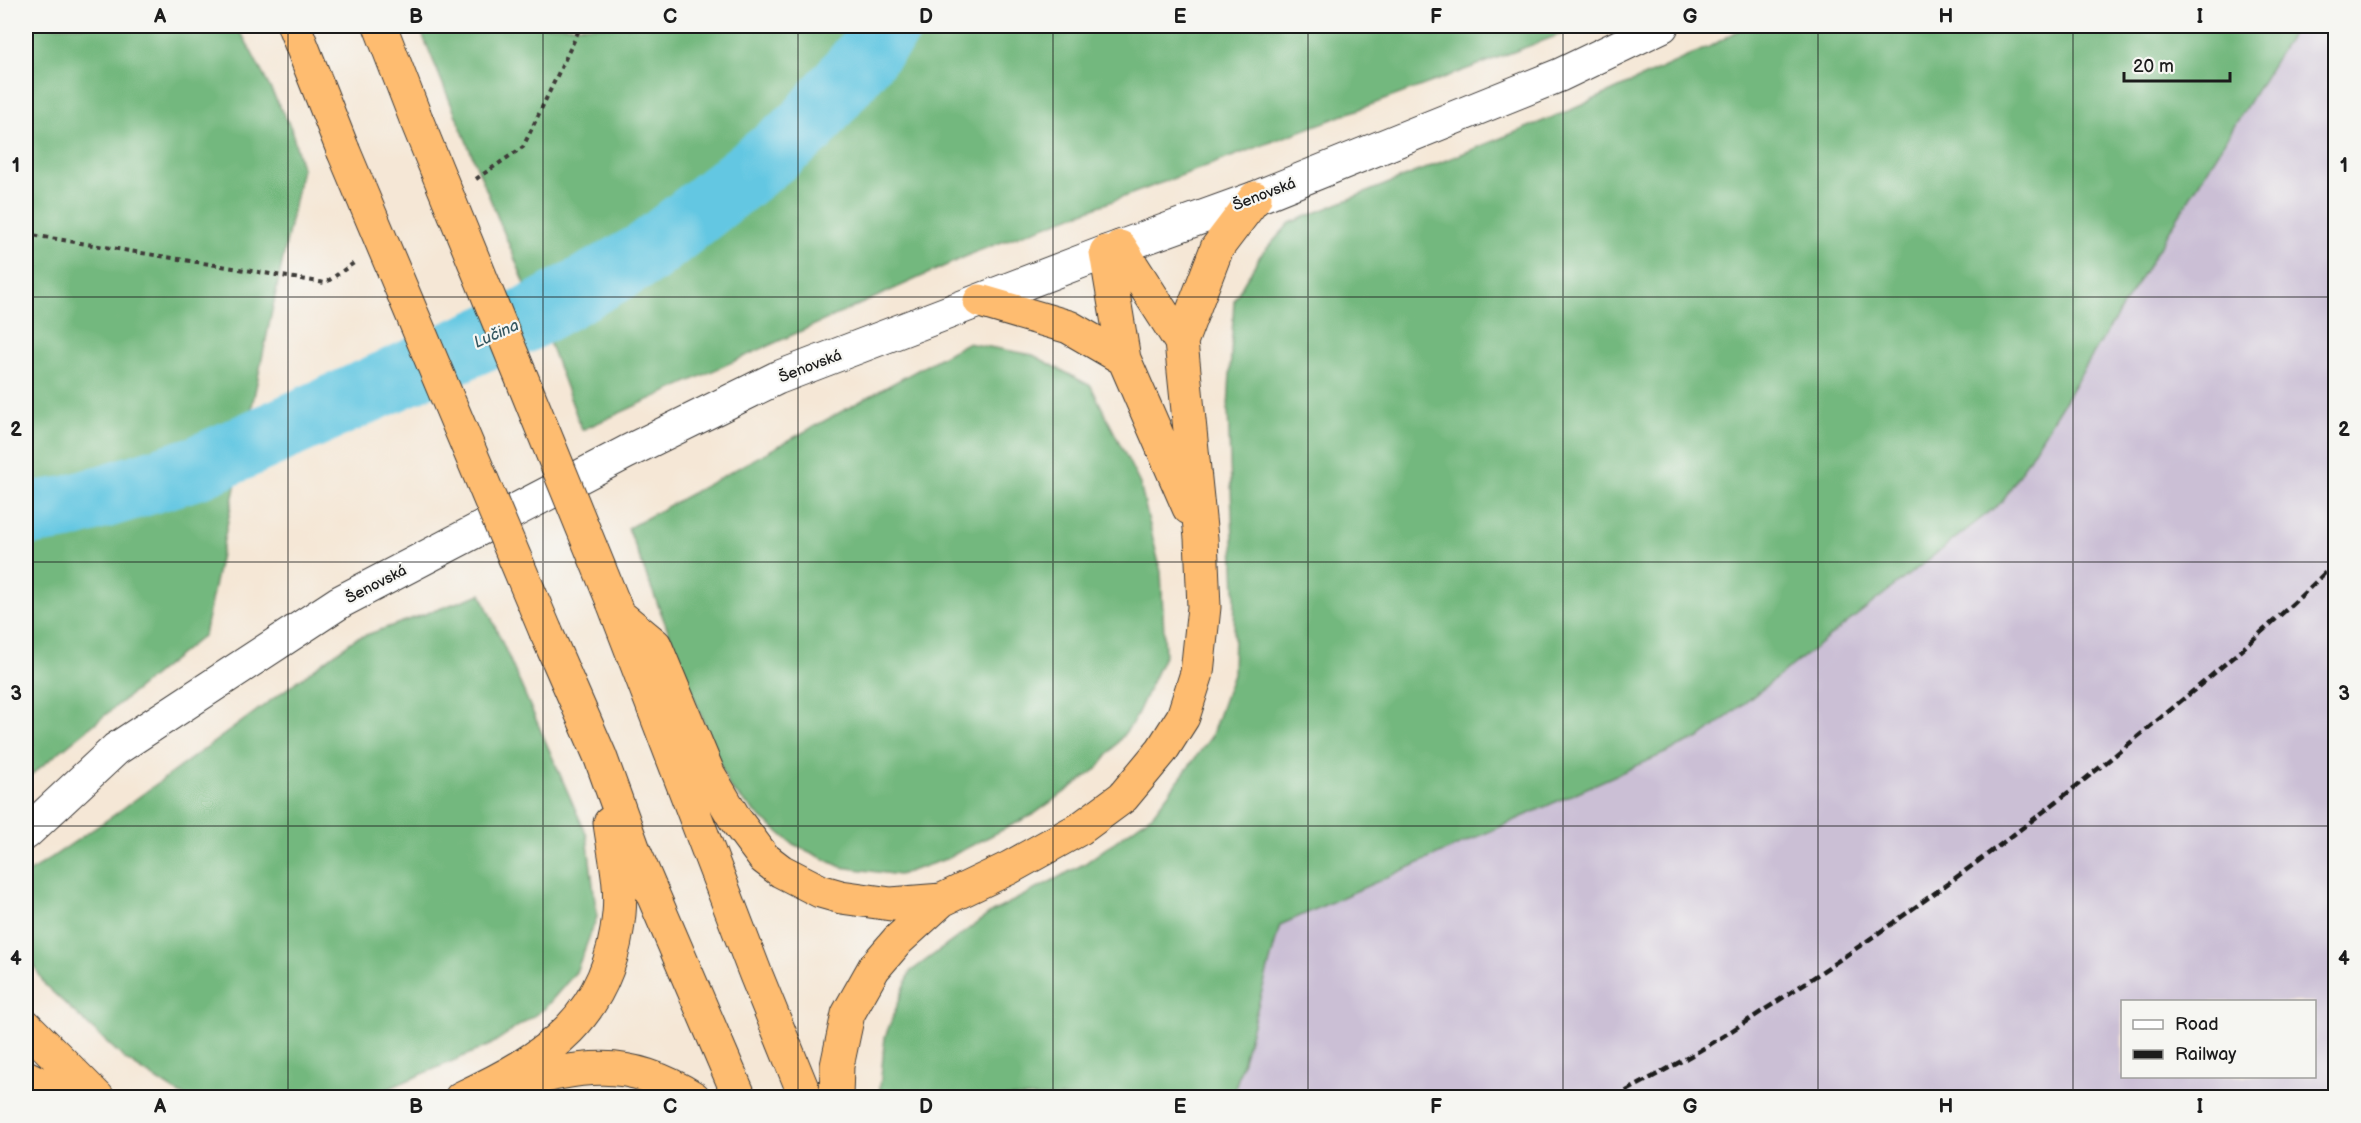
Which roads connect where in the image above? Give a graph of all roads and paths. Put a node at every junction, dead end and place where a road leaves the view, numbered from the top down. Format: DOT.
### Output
graph roads {
  1 [pos="273,26"];
  2 [pos="294,26"];
  3 [pos="380,26"];
  4 [pos="581,26"];
  5 [pos="1662,26"];
  6 [pos="313,76"];
  7 [pos="523,147"];
  8 [pos="1255,198"];
  9 [pos="26,234"];
  10 [pos="1113,250"];
  11 [pos="325,283"];
  12 [pos="980,301"];
  13 [pos="1181,342"];
  14 [pos="1124,359"];
  15 [pos="1202,538"];
  16 [pos="616,609"];
  17 [pos="600,756"];
  18 [pos="26,833"];
  19 [pos="942,900"];
  20 [pos="26,1026"];
  21 [pos="26,1077"];
  22 [pos="462,1097"];
  23 [pos="68,1098"];
  24 [pos="98,1098"];
  25 [pos="694,1098"];
  26 [pos="740,1098"];
  27 [pos="806,1098"];
  28 [pos="836,1098"];
  1 -- 6 [label="highway"];
  2 -- 6 [label="highway"];
  3 -- 16 [label="highway, bridge"];
  4 -- 7 [label="path"];
  5 -- 8 [label="street, Šenovská"];
  6 -- 17 [label="highway, bridge"];
  8 -- 10 [label="street, Šenovská"];
  8 -- 13 [label="highway"];
  9 -- 11 [label="path"];
  10 -- 12 [label="street, Šenovská"];
  10 -- 13 [label="highway"];
  10 -- 14 [label="highway"];
  12 -- 14 [label="highway"];
  12 -- 18 [label="street, Šenovská"];
  13 -- 15 [label="highway"];
  14 -- 15 [label="highway"];
  15 -- 19 [label="highway"];
  16 -- 19 [label="highway"];
  16 -- 27 [label="highway"];
  17 -- 22 [label="highway"];
  17 -- 26 [label="highway"];
  19 -- 28 [label="highway"];
  20 -- 24 [label="highway"];
  21 -- 23 [label="highway"];
  22 -- 25 [label="highway"];
}
